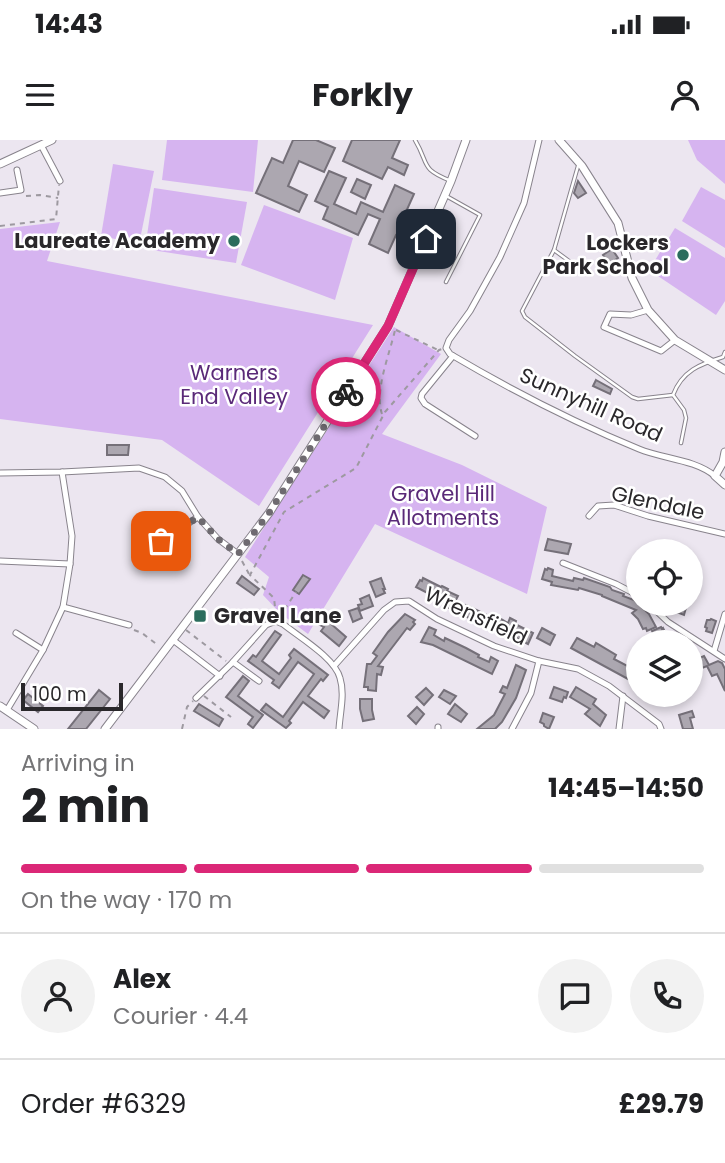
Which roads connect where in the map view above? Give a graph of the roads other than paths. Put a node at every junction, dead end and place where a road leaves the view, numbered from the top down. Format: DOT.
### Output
graph roads {
  1 [pos="52,140"];
  2 [pos="415,140"];
  3 [pos="466,140"];
  4 [pos="539,140"];
  5 [pos="559,140"];
  6 [pos="41,145"];
  7 [pos="579,163"];
  8 [pos="0,164"];
  9 [pos="18,170"];
  10 [pos="60,181"];
  11 [pos="451,181"];
  12 [pos="0,193"];
  13 [pos="445,195"];
  14 [pos="554,250"];
  15 [pos="569,261"];
  16 [pos="446,282"];
  17 [pos="648,310"];
  18 [pos="675,340"];
  19 [pos="725,352"];
  20 [pos="453,356"];
  21 [pos="724,358"];
  22 [pos="709,361"];
  23 [pos="725,370"];
  24 [pos="673,396"];
  25 [pos="475,436"];
  26 [pos="681,443"];
  27 [pos="725,452"];
  28 [pos="62,472"];
  29 [pos="0,473"];
  30 [pos="715,476"];
  31 [pos="725,485"];
  32 [pos="589,516"];
  33 [pos="198,517"];
  34 [pos="153,530"];
  35 [pos="725,534"];
  36 [pos="159,542"];
  37 [pos="238,554"];
  38 [pos="0,561"];
  39 [pos="563,563"];
  40 [pos="70,564"];
  41 [pos="626,589"];
  42 [pos="63,607"];
  43 [pos="725,614"];
  44 [pos="662,616"];
  45 [pos="130,625"];
  46 [pos="16,633"];
  47 [pos="173,640"];
  48 [pos="43,650"];
  49 [pos="714,651"];
  50 [pos="725,659"];
  51 [pos="539,661"];
  52 [pos="232,663"];
  53 [pos="334,666"];
  54 [pos="220,676"];
  55 [pos="259,681"];
  56 [pos="198,695"];
  57 [pos="623,696"];
  58 [pos="3,708"];
  59 [pos="34,729"];
  60 [pos="105,729"];
  61 [pos="339,729"];
  62 [pos="512,729"];
  63 [pos="620,729"];
  64 [pos="661,729"];
  1 -- 6 [label="street"];
  2 -- 11 [label="lane"];
  3 -- 11 [label="street"];
  4 -- 20 [label="street, Sunnyhill Road"];
  5 -- 7 [label="street"];
  6 -- 8 [label="street"];
  6 -- 10 [label="street"];
  7 -- 14 [label="lane"];
  7 -- 17 [label="street"];
  9 -- 12 [label="street"];
  11 -- 13 [label="street"];
  13 -- 16 [label="lane"];
  13 -- 37 [label="street"];
  14 -- 15 [label="lane"];
  14 -- 24 [label="lane"];
  17 -- 18 [label="street"];
  17 -- 18 [label="street"];
  18 -- 22 [label="street"];
  19 -- 21 [label="lane"];
  20 -- 25 [label="street"];
  20 -- 30 [label="street, Sunnyhill Road"];
  21 -- 22 [label="lane"];
  22 -- 23 [label="street"];
  22 -- 24 [label="lane"];
  24 -- 26 [label="lane"];
  27 -- 30 [label="street"];
  28 -- 29 [label="street"];
  28 -- 33 [label="street"];
  28 -- 40 [label="street"];
  30 -- 31 [label="street, Sunnyhill Road"];
  32 -- 35 [label="street, Glendale"];
  33 -- 36 [label="street"];
  33 -- 37 [label="street"];
  34 -- 36 [label="lane"];
  37 -- 47 [label="street"];
  38 -- 40 [label="street"];
  39 -- 41 [label="street"];
  40 -- 42 [label="street"];
  42 -- 45 [label="street"];
  42 -- 48 [label="street"];
  43 -- 49 [label="street"];
  44 -- 49 [label="street"];
  46 -- 48 [label="street"];
  47 -- 54 [label="street"];
  47 -- 60 [label="street"];
  48 -- 58 [label="street"];
  49 -- 50 [label="street"];
  51 -- 53 [label="street, Wrensfield"];
  51 -- 57 [label="street, Wrensfield"];
  51 -- 62 [label="street"];
  52 -- 53 [label="street"];
  52 -- 54 [label="street"];
  52 -- 55 [label="street"];
  53 -- 61 [label="street"];
  54 -- 56 [label="street"];
  57 -- 63 [label="street"];
  57 -- 64 [label="street, Wrensfield"];
  58 -- 59 [label="street"];
}
